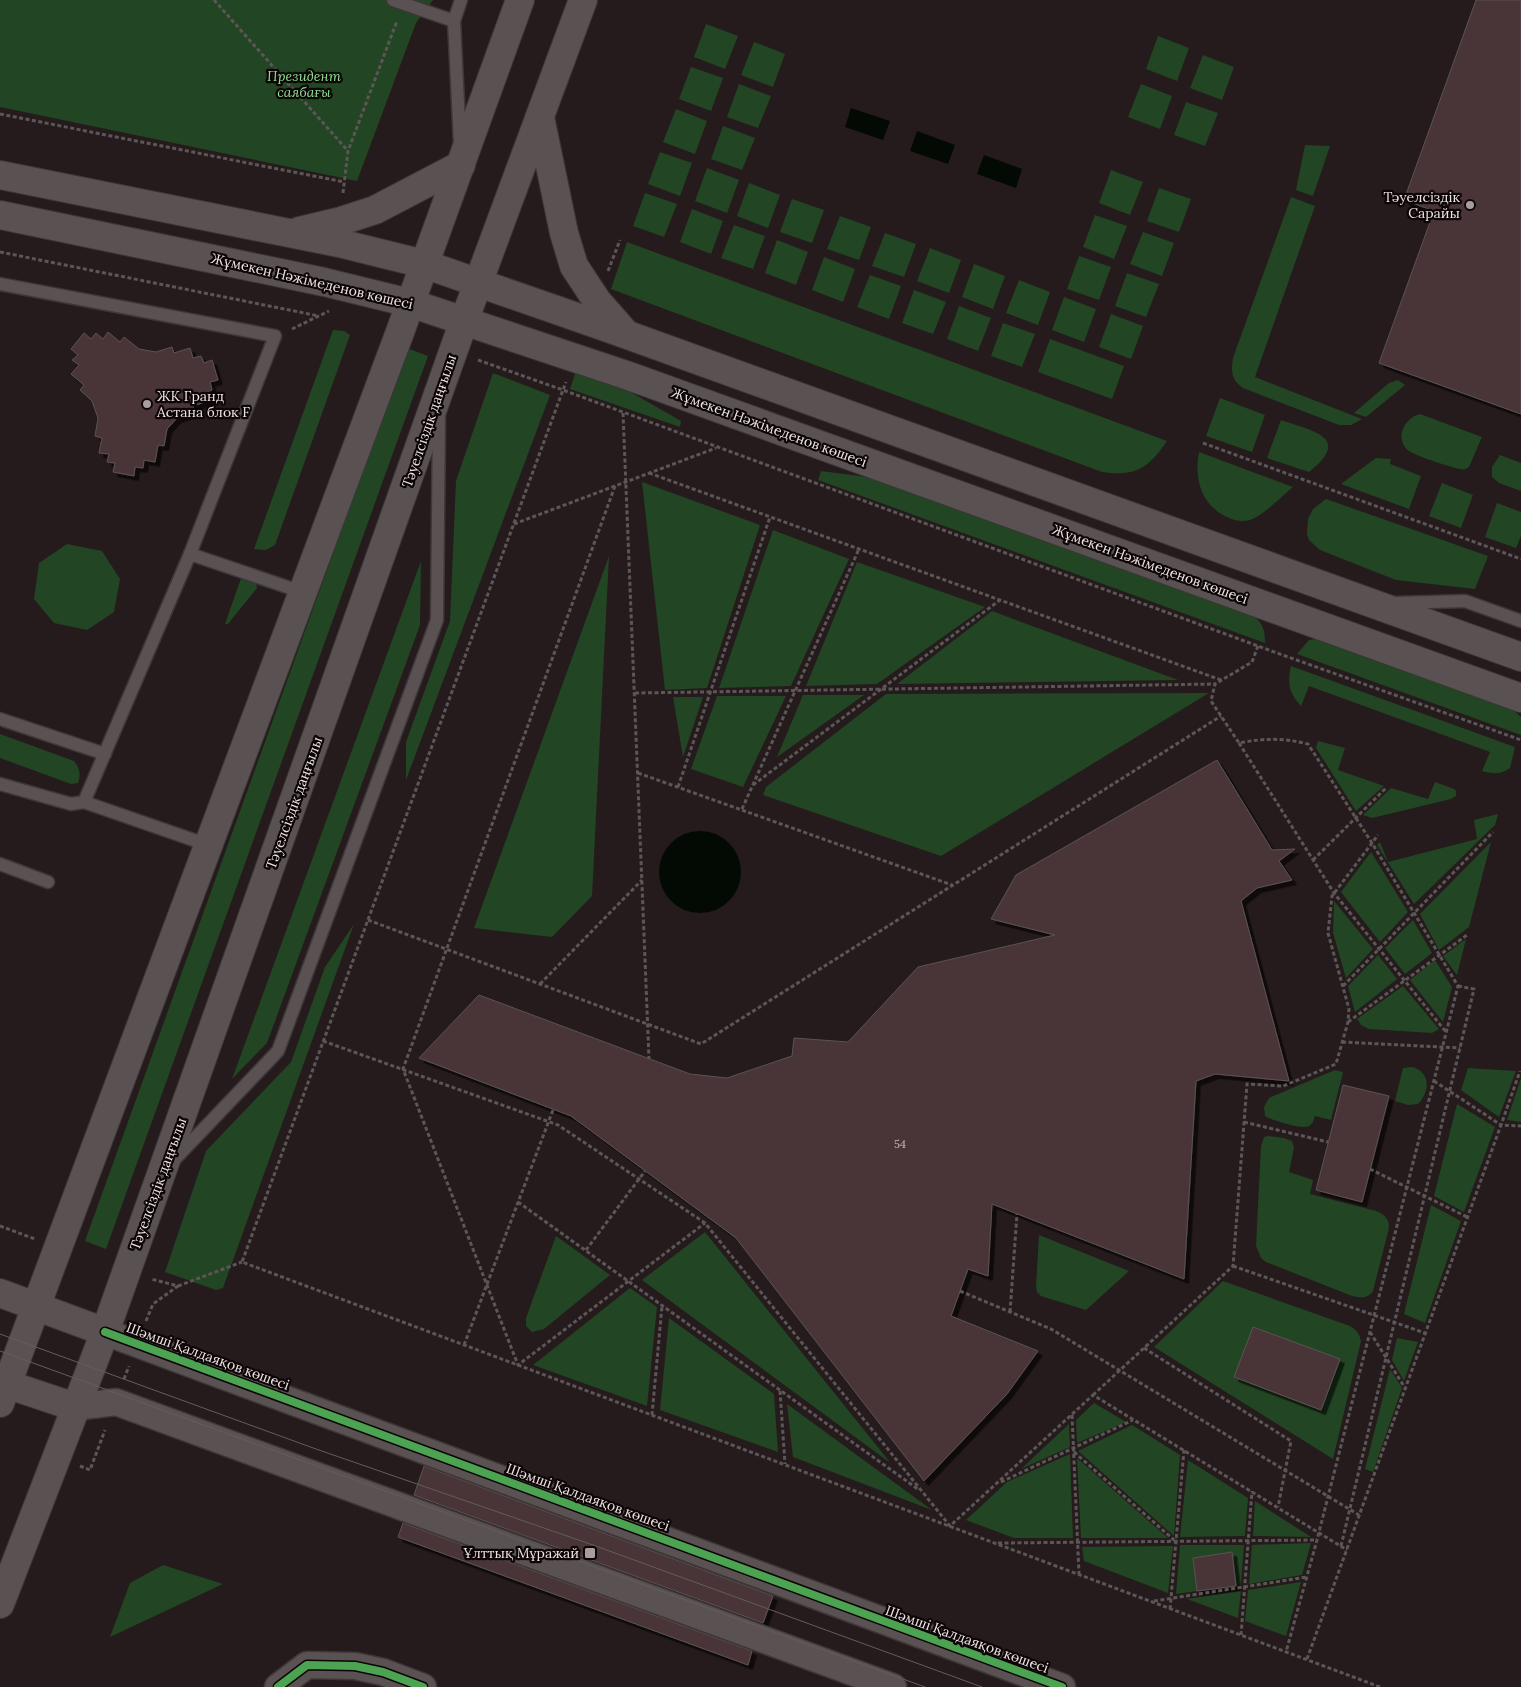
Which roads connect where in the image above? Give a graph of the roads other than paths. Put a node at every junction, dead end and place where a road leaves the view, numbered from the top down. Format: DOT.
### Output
graph roads {
  1 [pos="393,0"];
  2 [pos="461,0"];
  3 [pos="520,0"];
  4 [pos="583,0"];
  5 [pos="454,21"];
  6 [pos="540,117"];
  7 [pos="461,165"];
  8 [pos="0,175"];
  9 [pos="0,215"];
  10 [pos="290,234"];
  11 [pos="424,264"];
  12 [pos="479,283"];
  13 [pos="0,284"];
  14 [pos="410,302"];
  15 [pos="464,321"];
  16 [pos="627,335"];
  17 [pos="439,395"];
  18 [pos="190,554"];
  19 [pos="302,592"];
  20 [pos="1374,604"];
  21 [pos="1521,621"];
  22 [pos="1521,657"];
  23 [pos="1521,698"];
  24 [pos="0,719"];
  25 [pos="105,754"];
  26 [pos="0,784"];
  27 [pos="84,802"];
  28 [pos="208,845"];
  29 [pos="0,864"];
  30 [pos="48,882"];
  31 [pos="162,1172"];
  32 [pos="0,1293"];
  33 [pos="37,1307"];
  34 [pos="105,1332"];
  35 [pos="2,1390"];
  36 [pos="75,1407"];
  37 [pos="0,1604"];
  38 [pos="278,1687"];
  39 [pos="423,1687"];
  40 [pos="893,1687"];
  41 [pos="1062,1687"];
  1 -- 5 [label="lane"];
  2 -- 5 [label="lane"];
  3 -- 7 [label="main road"];
  4 -- 6 [label="main road, Тәуелсіздік даңғылы"];
  5 -- 7 [label="lane"];
  6 -- 12 [label="main road, Тәуелсіздік даңғылы"];
  6 -- 16 [label="main road"];
  7 -- 10 [label="main road"];
  7 -- 11 [label="main road"];
  8 -- 10 [label="main road"];
  9 -- 14 [label="main road, Жұмекен Нәжімеденов көшесі"];
  10 -- 11 [label="main road"];
  11 -- 12 [label="main road"];
  11 -- 14 [label="main road"];
  12 -- 15 [label="main road, Тәуелсіздік даңғылы"];
  12 -- 16 [label="main road"];
  13 -- 18 [label="lane"];
  14 -- 15 [label="main road, Жұмекен Нәжімеденов көшесі"];
  14 -- 19 [label="main road"];
  15 -- 17 [label="main road, Тәуелсіздік даңғылы"];
  15 -- 23 [label="main road, Жұмекен Нәжімеденов көшесі"];
  16 -- 20 [label="main road"];
  17 -- 31 [label="main road, Тәуелсіздік даңғылы"];
  17 -- 31 [label="lane"];
  18 -- 19 [label="lane"];
  18 -- 25 [label="lane"];
  19 -- 28 [label="main road"];
  20 -- 21 [label="lane"];
  20 -- 22 [label="main road"];
  24 -- 25 [label="lane"];
  25 -- 27 [label="lane"];
  26 -- 27 [label="lane"];
  27 -- 28 [label="lane"];
  28 -- 33 [label="main road"];
  29 -- 30 [label="lane"];
  31 -- 34 [label="main road, Тәуелсіздік даңғылы"];
  32 -- 33 [label="main road, Шәмші Қалдаяқов көшесі"];
  33 -- 34 [label="main road, Шәмші Қалдаяқов көшесі"];
  33 -- 35 [label="main road"];
  34 -- 36 [label="main road, Тәуелсіздік даңғылы"];
  34 -- 41 [label="street, Шәмші Қалдаяқов көшесі"];
  35 -- 36 [label="main road"];
  36 -- 37 [label="main road, Тәуелсіздік даңғылы"];
  36 -- 40 [label="street"];
  38 -- 39 [label="street"];
}
